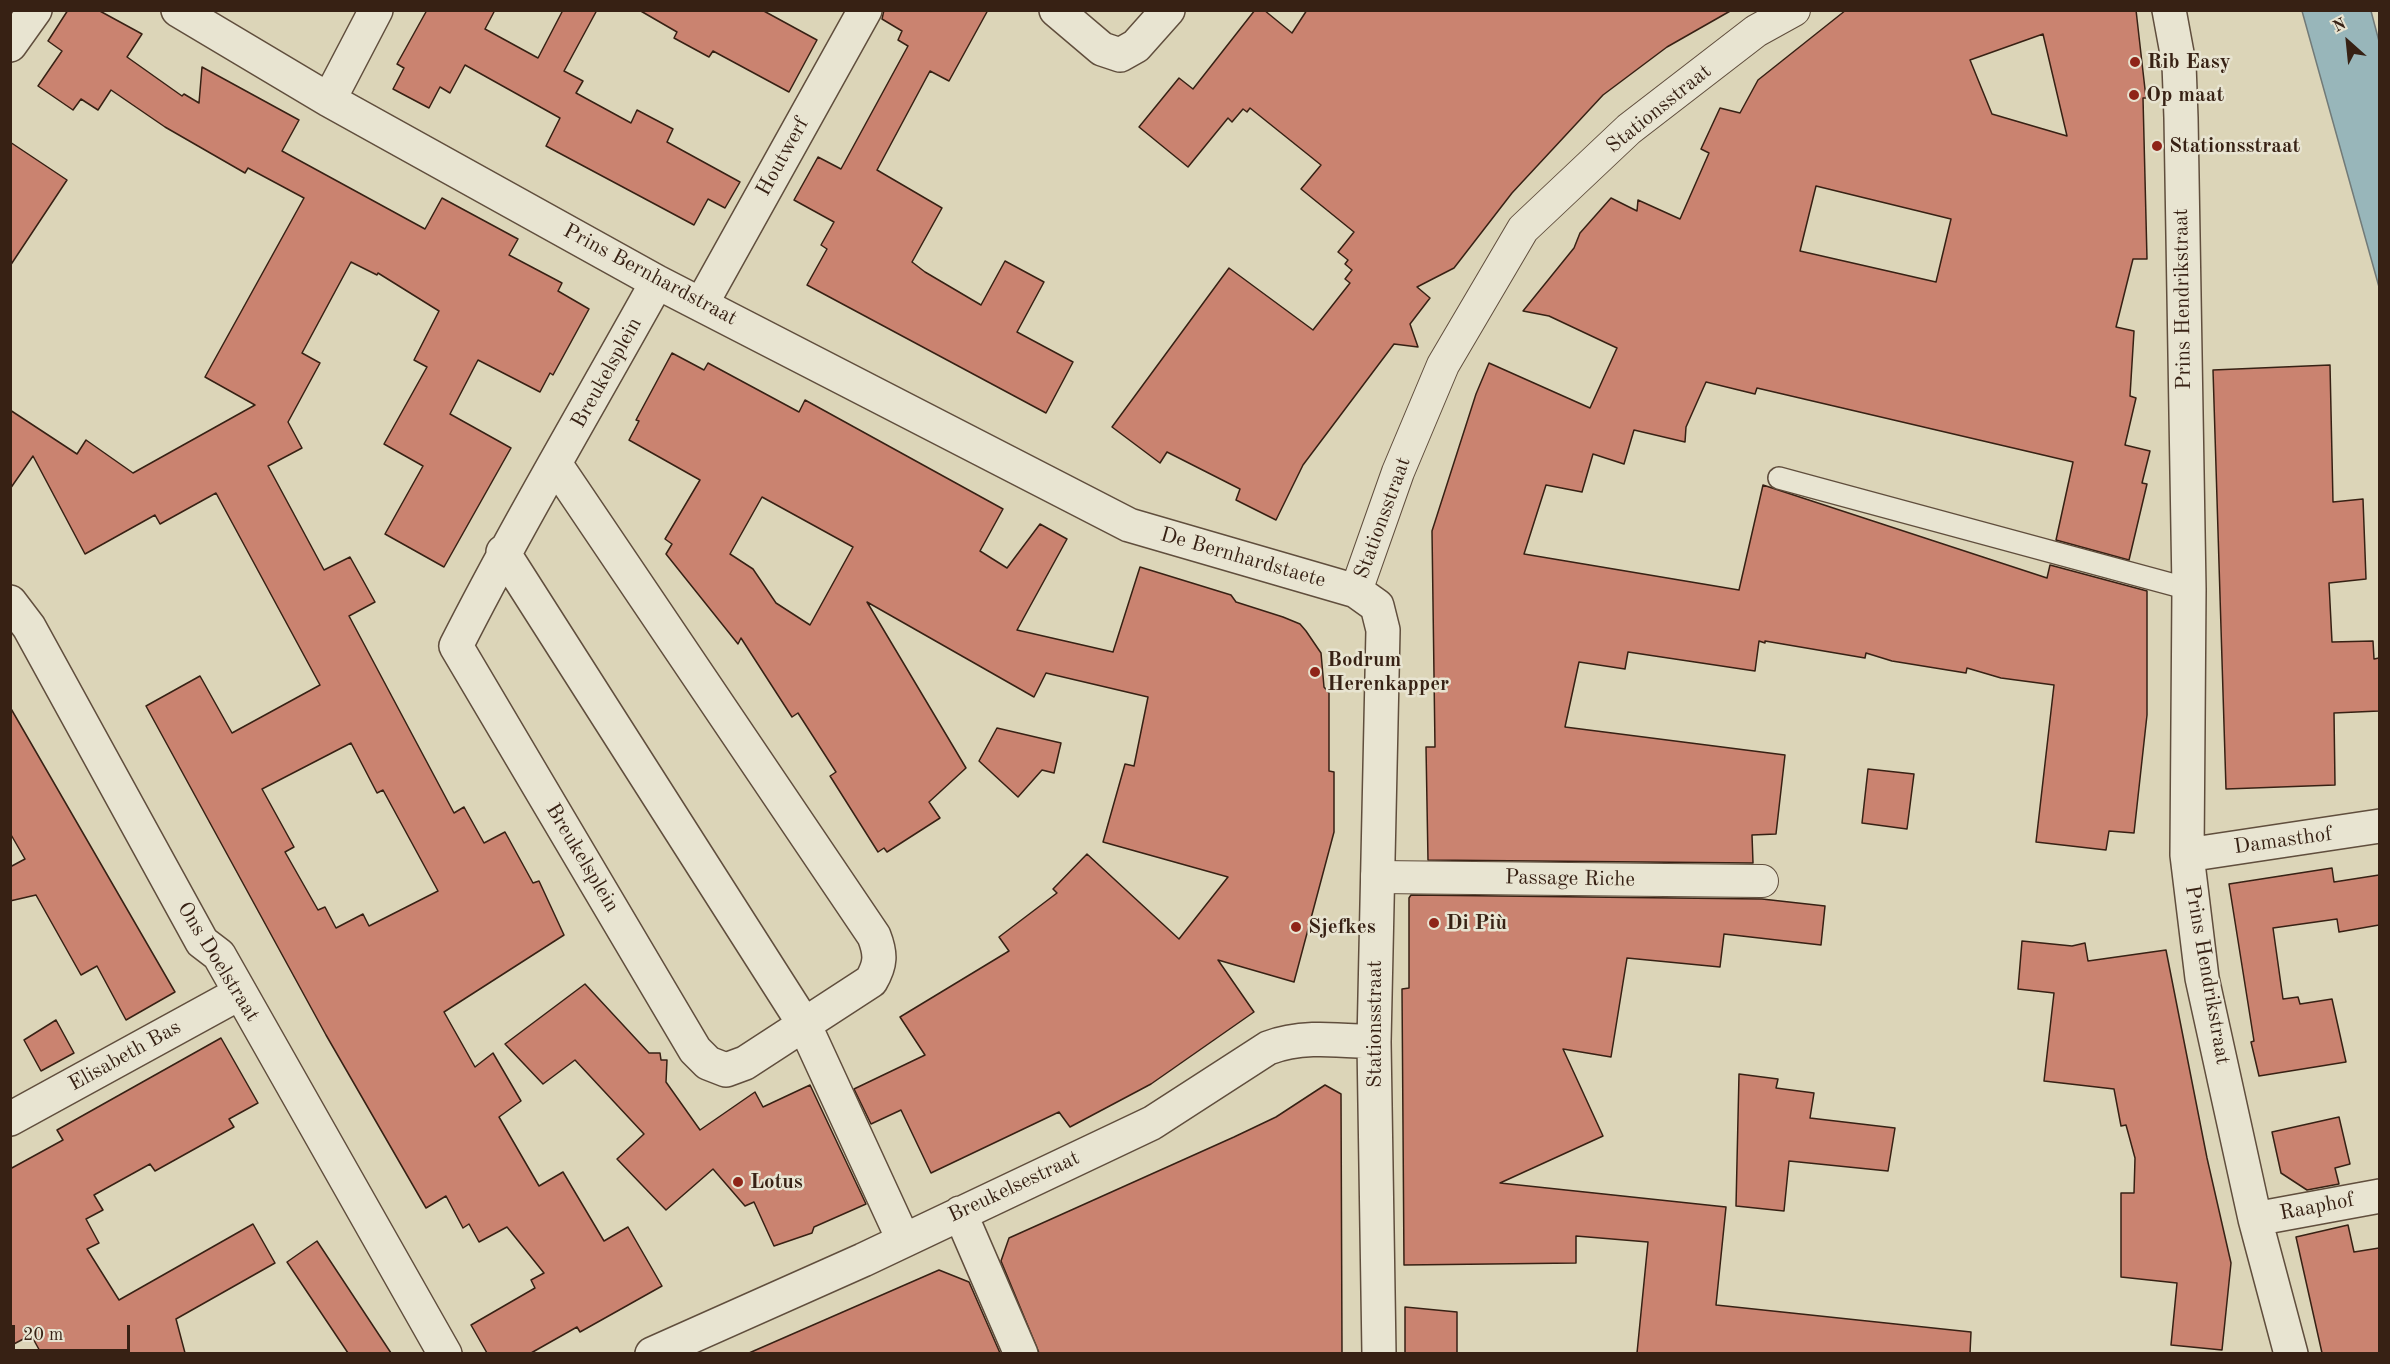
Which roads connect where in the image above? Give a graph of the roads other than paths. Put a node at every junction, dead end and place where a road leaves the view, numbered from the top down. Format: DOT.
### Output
graph roads {
  1 [pos="35,10"];
  2 [pos="178,10"];
  3 [pos="376,10"];
  4 [pos="865,10"];
  5 [pos="1056,10"];
  6 [pos="1168,10"];
  7 [pos="1794,10"];
  8 [pos="2169,10"];
  9 [pos="10,45"];
  10 [pos="329,100"];
  11 [pos="657,282"];
  12 [pos="702,303"];
  13 [pos="556,465"];
  14 [pos="1779,478"];
  15 [pos="1129,525"];
  16 [pos="503,552"];
  17 [pos="2189,589"];
  18 [pos="1356,591"];
  19 [pos="10,602"];
  20 [pos="2379,826"];
  21 [pos="2187,855"];
  22 [pos="1377,878"];
  23 [pos="1762,881"];
  24 [pos="240,993"];
  25 [pos="804,1024"];
  26 [pos="1374,1042"];
  27 [pos="10,1119"];
  28 [pos="2379,1196"];
  29 [pos="960,1213"];
  30 [pos="2255,1219"];
  31 [pos="903,1239"];
  32 [pos="445,1353"];
  33 [pos="652,1353"];
  34 [pos="1022,1353"];
  35 [pos="1379,1353"];
  36 [pos="2291,1353"];
  1 -- 9 [label="street"];
  2 -- 10 [label="street, Prins Bernhardstraat"];
  3 -- 10 [label="street"];
  4 -- 12 [label="street, Houtwerf"];
  5 -- 6 [label="street"];
  7 -- 18 [label="street, Stationsstraat"];
  8 -- 17 [label="street, Prins Hendrikstraat"];
  10 -- 11 [label="street, Prins Bernhardstraat"];
  11 -- 12 [label="street, Prins Bernhardstraat"];
  11 -- 13 [label="street, Breukelsplein"];
  12 -- 15 [label="street, Prins Bernhardstraat"];
  13 -- 16 [label="street, Breukelsplein"];
  13 -- 25 [label="street, Breukelsplein"];
  14 -- 17 [label="lane"];
  15 -- 18 [label="street, De Bernhardstaete"];
  16 -- 25 [label="street"];
  16 -- 25 [label="street, Breukelsplein"];
  17 -- 21 [label="street, Prins Hendrikstraat"];
  18 -- 22 [label="street, Stationsstraat"];
  19 -- 24 [label="street, Ons Doelstraat"];
  20 -- 21 [label="street, Damasthof"];
  21 -- 30 [label="street, Prins Hendrikstraat"];
  22 -- 23 [label="street, Passage Riche"];
  22 -- 26 [label="street, Stationsstraat"];
  24 -- 27 [label="street, Elisabeth Bas"];
  24 -- 32 [label="street, Ons Doelstraat"];
  25 -- 31 [label="street"];
  26 -- 29 [label="street, Breukelsestraat"];
  26 -- 35 [label="street, Stationsstraat"];
  28 -- 30 [label="street, Raaphof"];
  29 -- 31 [label="street, Breukelsestraat"];
  29 -- 34 [label="street"];
  30 -- 36 [label="street, Prins Hendrikstraat"];
  31 -- 33 [label="street, Breukelsestraat"];
}
